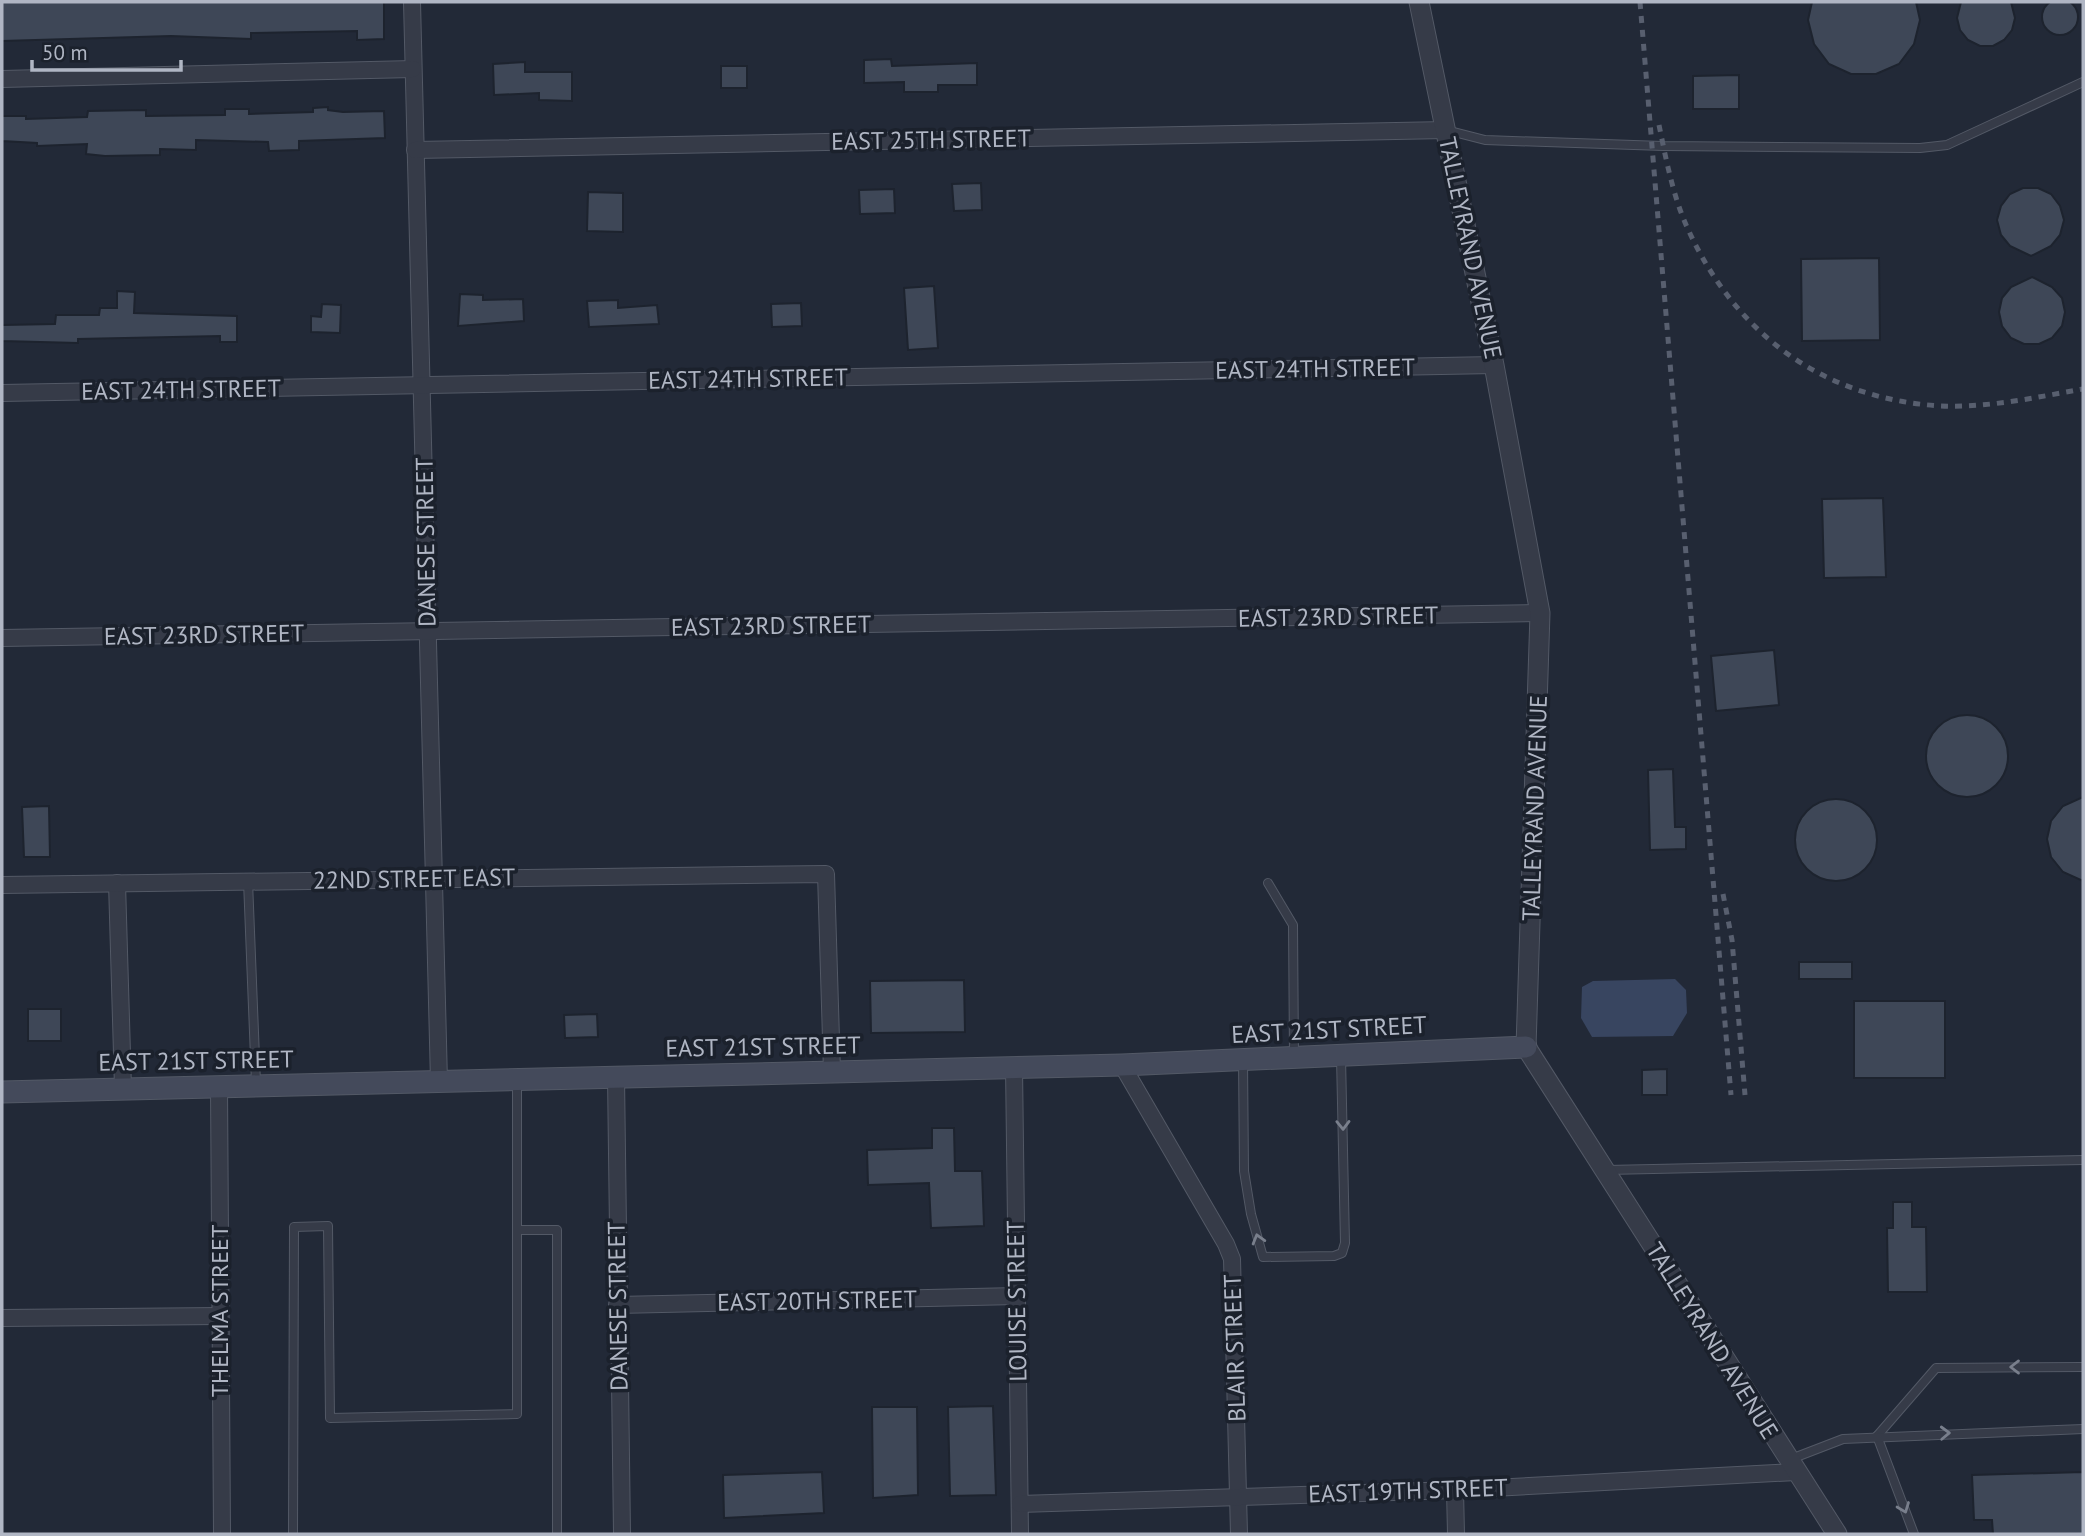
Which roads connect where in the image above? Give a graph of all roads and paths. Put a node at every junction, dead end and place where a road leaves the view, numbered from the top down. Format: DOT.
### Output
graph roads {
  1 [pos="412,2"];
  2 [pos="1419,2"];
  3 [pos="413,69"];
  4 [pos="2,79"];
  5 [pos="2083,82"];
  6 [pos="1446,130"];
  7 [pos="415,150"];
  8 [pos="1494,365"];
  9 [pos="423,385"];
  10 [pos="2,393"];
  11 [pos="1540,613"];
  12 [pos="428,632"];
  13 [pos="2,638"];
  14 [pos="434,878"];
  15 [pos="248,881"];
  16 [pos="117,883"];
  17 [pos="1268,883"];
  18 [pos="2,885"];
  19 [pos="1526,1047"];
  20 [pos="1341,1056"];
  21 [pos="1294,1059"];
  22 [pos="1243,1061"];
  23 [pos="1122,1065"];
  24 [pos="1014,1068"];
  25 [pos="832,1072"];
  26 [pos="616,1077"];
  27 [pos="517,1080"];
  28 [pos="439,1082"];
  29 [pos="256,1086"];
  30 [pos="219,1087"];
  31 [pos="123,1088"];
  32 [pos="2,1092"];
  33 [pos="2083,1160"];
  34 [pos="1604,1171"];
  35 [pos="519,1230"];
  36 [pos="1017,1296"];
  37 [pos="617,1305"];
  38 [pos="220,1316"];
  39 [pos="2,1318"];
  40 [pos="2083,1367"];
  41 [pos="2083,1429"];
  42 [pos="1877,1436"];
  43 [pos="1792,1466"];
  44 [pos="1455,1490"];
  45 [pos="1238,1497"];
  46 [pos="1020,1504"];
  47 [pos="222,1534"];
  48 [pos="293,1534"];
  49 [pos="557,1534"];
  50 [pos="622,1534"];
  51 [pos="1020,1534"];
  52 [pos="1239,1534"];
  53 [pos="1456,1534"];
  54 [pos="1838,1534"];
  55 [pos="1914,1534"];
  1 -- 3 [label="street, DANESE STREET"];
  2 -- 6 [label="street, TALLEYRAND AVENUE"];
  3 -- 4 [label="street"];
  3 -- 7 [label="street, DANESE STREET"];
  5 -- 6 [label="lane"];
  6 -- 7 [label="street, EAST 25TH STREET"];
  6 -- 8 [label="street, TALLEYRAND AVENUE"];
  7 -- 9 [label="street, DANESE STREET"];
  8 -- 9 [label="street, EAST 24TH STREET"];
  8 -- 11 [label="street, TALLEYRAND AVENUE"];
  9 -- 10 [label="street, EAST 24TH STREET"];
  9 -- 12 [label="street, DANESE STREET"];
  11 -- 12 [label="street, EAST 23RD STREET"];
  11 -- 19 [label="street, TALLEYRAND AVENUE"];
  12 -- 13 [label="street, EAST 23RD STREET"];
  12 -- 14 [label="street, DANESE STREET"];
  14 -- 15 [label="street, 22ND STREET EAST"];
  14 -- 25 [label="street, 22ND STREET EAST"];
  14 -- 28 [label="street, DANESE STREET"];
  15 -- 16 [label="street, 22ND STREET EAST"];
  15 -- 29 [label="lane"];
  16 -- 18 [label="street, 22ND STREET EAST"];
  16 -- 31 [label="street"];
  17 -- 21 [label="lane"];
  19 -- 20 [label="main road, EAST 21ST STREET"];
  19 -- 34 [label="street, TALLEYRAND AVENUE"];
  20 -- 21 [label="main road, EAST 21ST STREET"];
  20 -- 22 [label="lane, one-way"];
  21 -- 22 [label="main road, EAST 21ST STREET"];
  22 -- 23 [label="main road, EAST 21ST STREET"];
  23 -- 24 [label="main road, EAST 21ST STREET"];
  23 -- 45 [label="street, BLAIR STREET"];
  24 -- 25 [label="main road, EAST 21ST STREET"];
  24 -- 36 [label="street, LOUISE STREET"];
  25 -- 26 [label="main road, EAST 21ST STREET"];
  26 -- 27 [label="main road, EAST 21ST STREET"];
  26 -- 37 [label="street, DANESE STREET"];
  27 -- 28 [label="main road, EAST 21ST STREET"];
  27 -- 35 [label="lane"];
  28 -- 29 [label="main road, EAST 21ST STREET"];
  29 -- 30 [label="main road, EAST 21ST STREET"];
  30 -- 31 [label="main road, EAST 21ST STREET"];
  30 -- 38 [label="street, THELMA STREET"];
  31 -- 32 [label="main road, EAST 21ST STREET"];
  33 -- 34 [label="lane"];
  34 -- 43 [label="street, TALLEYRAND AVENUE"];
  35 -- 48 [label="lane"];
  35 -- 49 [label="lane"];
  36 -- 37 [label="street, EAST 20TH STREET"];
  36 -- 46 [label="street, LOUISE STREET"];
  37 -- 50 [label="street, DANESE STREET"];
  38 -- 39 [label="street"];
  38 -- 47 [label="street, THELMA STREET"];
  40 -- 42 [label="lane, one-way"];
  42 -- 41 [label="lane, one-way"];
  42 -- 43 [label="lane"];
  42 -- 55 [label="lane, one-way"];
  43 -- 44 [label="street, EAST 19TH STREET"];
  43 -- 54 [label="street, TALLEYRAND AVENUE"];
  44 -- 45 [label="street, EAST 19TH STREET"];
  44 -- 53 [label="street"];
  45 -- 46 [label="street, EAST 19TH STREET"];
  45 -- 52 [label="street, BLAIR STREET"];
  46 -- 51 [label="street, LOUISE STREET"];
}
